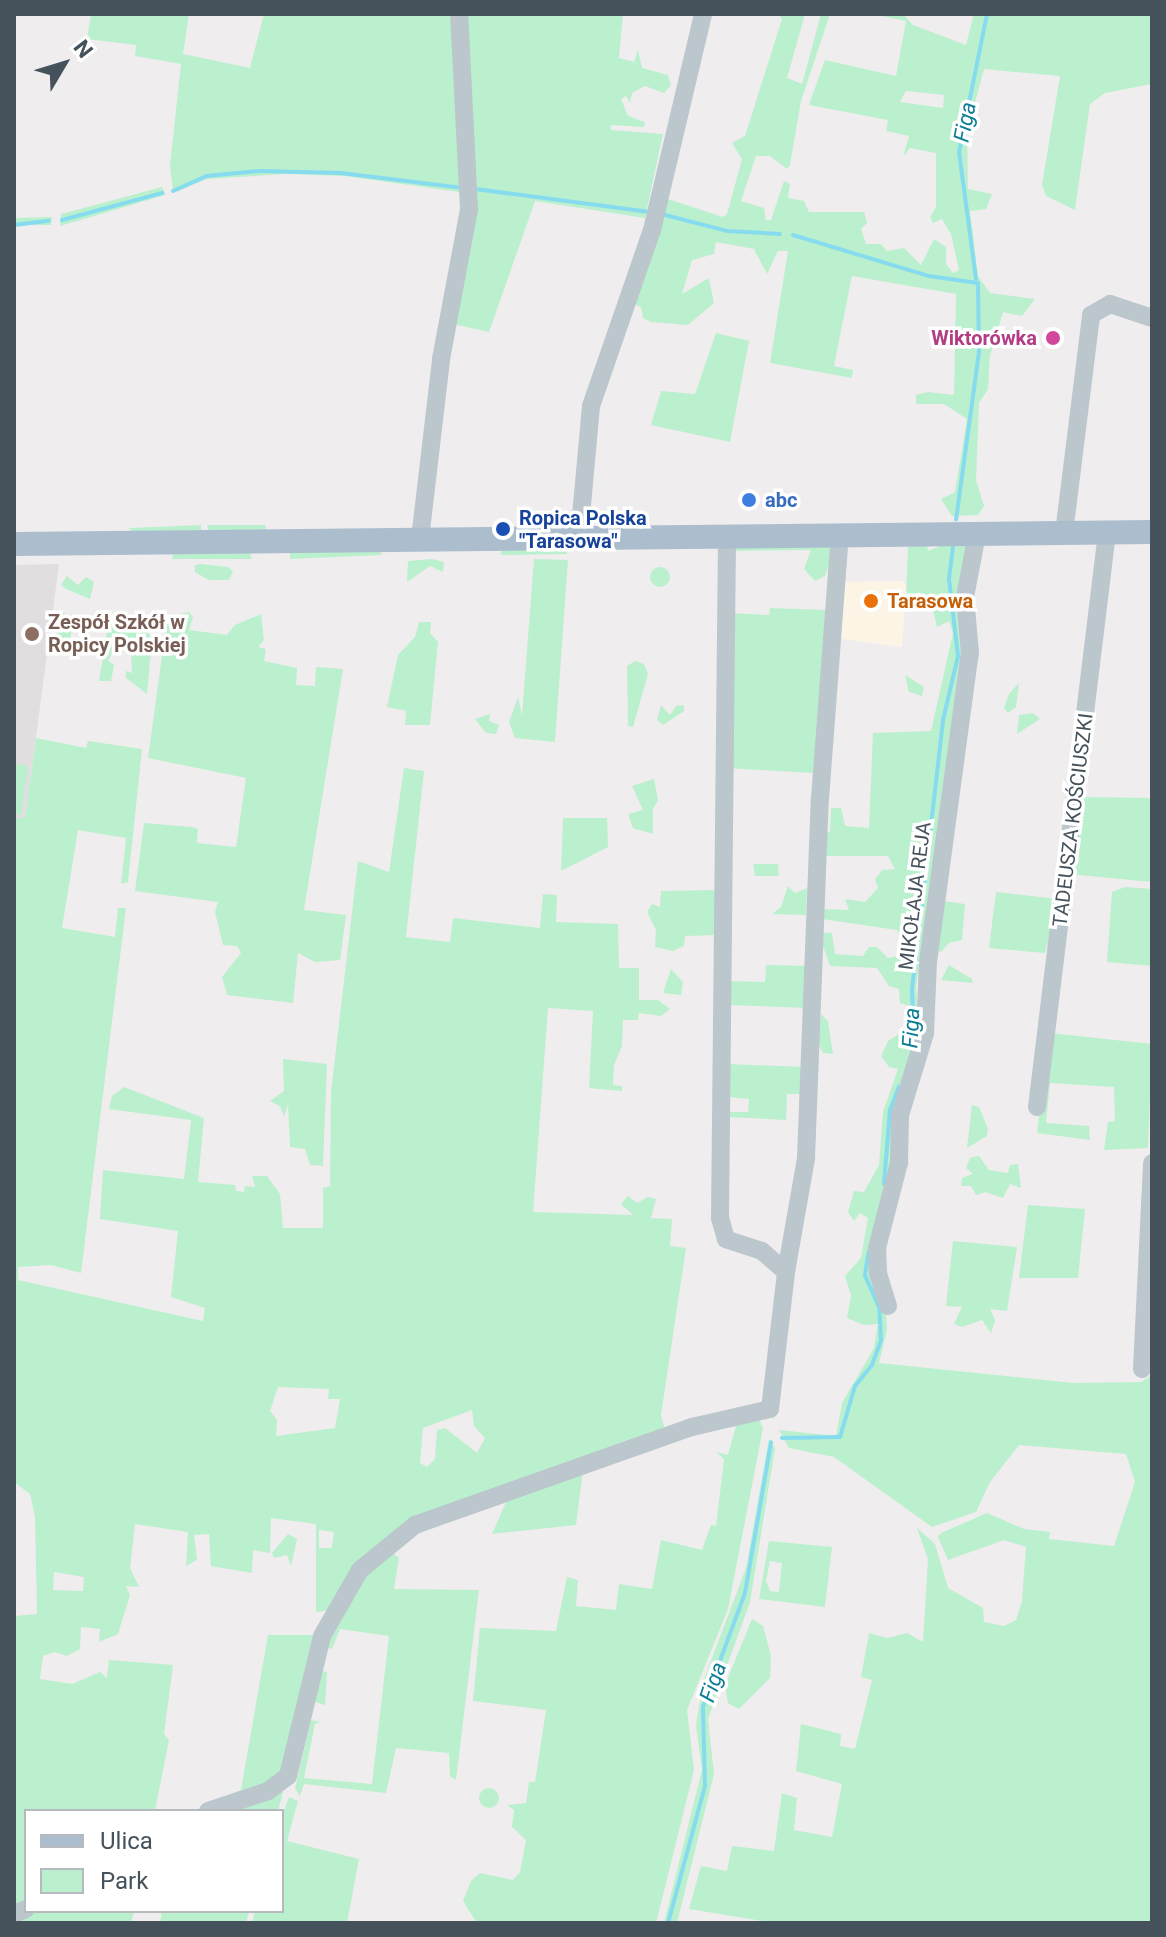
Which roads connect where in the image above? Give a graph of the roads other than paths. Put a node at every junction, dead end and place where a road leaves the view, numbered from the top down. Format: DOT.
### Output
graph roads {
  1 [pos="459,14"];
  2 [pos="703,14"];
  3 [pos="1152,318"];
  4 [pos="1152,532"];
  5 [pos="1064,533"];
  6 [pos="1107,533"];
  7 [pos="974,534"];
  8 [pos="840,535"];
  9 [pos="727,537"];
  10 [pos="579,538"];
  11 [pos="420,539"];
  12 [pos="14,544"];
  13 [pos="1037,1107"];
  14 [pos="1152,1163"];
  15 [pos="786,1272"];
  16 [pos="888,1306"];
  17 [pos="1142,1369"];
  18 [pos="214,1809"];
  1 -- 11 [label="street"];
  2 -- 10 [label="street"];
  3 -- 5 [label="street"];
  4 -- 6 [label="main road"];
  5 -- 6 [label="main road"];
  5 -- 7 [label="main road"];
  6 -- 13 [label="street, TADEUSZA KOŚCIUSZKI"];
  7 -- 8 [label="main road"];
  7 -- 16 [label="street, MIKOŁAJA REJA"];
  8 -- 9 [label="main road"];
  8 -- 15 [label="street"];
  9 -- 10 [label="main road"];
  9 -- 15 [label="street"];
  10 -- 11 [label="main road"];
  11 -- 12 [label="main road"];
  14 -- 17 [label="street"];
  15 -- 18 [label="street"];
}
